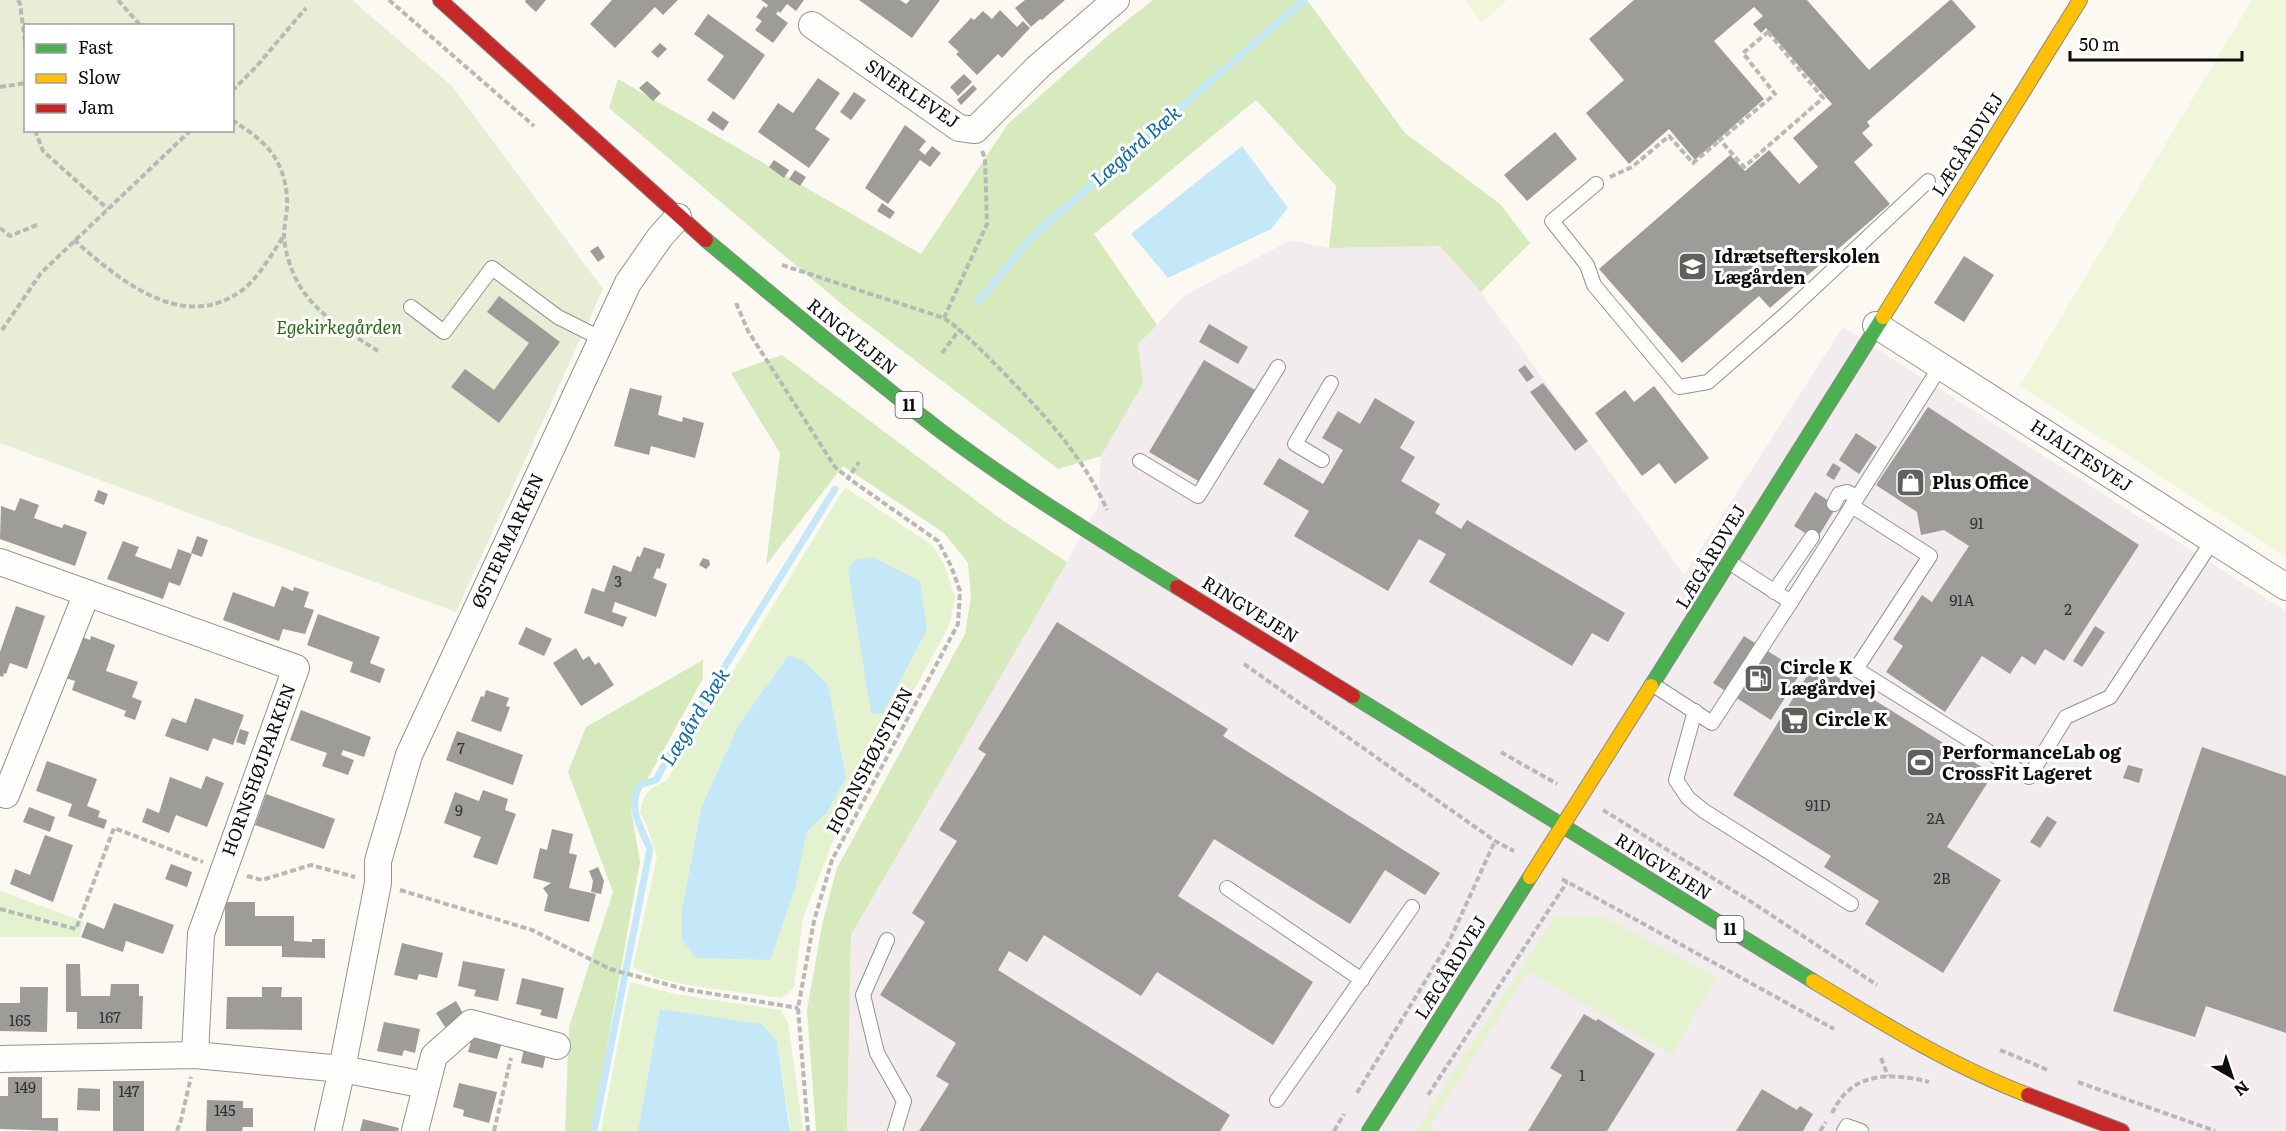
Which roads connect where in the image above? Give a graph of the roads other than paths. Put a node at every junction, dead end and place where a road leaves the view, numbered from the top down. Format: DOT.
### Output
graph roads {
  1 [pos="440,0"];
  2 [pos="1116,0"];
  3 [pos="2080,0"];
  4 [pos="812,25"];
  5 [pos="1928,181"];
  6 [pos="1596,184"];
  7 [pos="678,217"];
  8 [pos="411,307"];
  9 [pos="1876,325"];
  10 [pos="602,339"];
  11 [pos="1278,367"];
  12 [pos="1940,367"];
  13 [pos="1331,383"];
  14 [pos="1322,460"];
  15 [pos="1140,461"];
  16 [pos="1855,502"];
  17 [pos="1834,504"];
  18 [pos="1812,537"];
  19 [pos="2213,540"];
  20 [pos="0,562"];
  21 [pos="1729,562"];
  22 [pos="2286,587"];
  23 [pos="1774,592"];
  24 [pos="87,593"];
  25 [pos="1791,602"];
  26 [pos="1652,684"];
  27 [pos="1695,711"];
  28 [pos="6,795"];
  29 [pos="1563,825"];
  30 [pos="1227,888"];
  31 [pos="1851,904"];
  32 [pos="1412,907"];
  33 [pos="887,940"];
  34 [pos="1362,980"];
  35 [pos="557,1046"];
  36 [pos="195,1055"];
  37 [pos="0,1059"];
  38 [pos="342,1069"];
  39 [pos="425,1085"];
  40 [pos="1277,1100"];
  41 [pos="328,1131"];
  42 [pos="415,1131"];
  43 [pos="895,1131"];
  44 [pos="1369,1131"];
  45 [pos="1844,1131"];
  46 [pos="1861,1131"];
  47 [pos="2122,1131"];
  1 -- 7 [label="main road, RINGVEJEN / 11"];
  2 -- 4 [label="street, SNERLEVEJ"];
  3 -- 9 [label="main road, LÆGÅRDVEJ"];
  5 -- 6 [label="lane"];
  7 -- 10 [label="street, ØSTERMARKEN"];
  7 -- 29 [label="main road, RINGVEJEN / 11"];
  8 -- 10 [label="lane"];
  9 -- 12 [label="street, HJALTESVEJ"];
  9 -- 21 [label="main road, LÆGÅRDVEJ"];
  10 -- 38 [label="street, ØSTERMARKEN"];
  11 -- 15 [label="lane"];
  12 -- 16 [label="lane"];
  12 -- 19 [label="street, HJALTESVEJ"];
  13 -- 14 [label="lane"];
  16 -- 17 [label="lane"];
  16 -- 19 [label="lane"];
  16 -- 25 [label="lane"];
  18 -- 23 [label="lane"];
  19 -- 22 [label="street, HJALTESVEJ"];
  20 -- 24 [label="street, HORNSHØJPARKEN"];
  21 -- 23 [label="lane"];
  21 -- 26 [label="main road, LÆGÅRDVEJ"];
  23 -- 25 [label="lane"];
  24 -- 28 [label="street"];
  24 -- 36 [label="street, HORNSHØJPARKEN"];
  25 -- 27 [label="lane"];
  26 -- 27 [label="lane"];
  26 -- 29 [label="main road, LÆGÅRDVEJ"];
  27 -- 31 [label="lane"];
  29 -- 44 [label="main road, LÆGÅRDVEJ"];
  29 -- 47 [label="main road, RINGVEJEN / 11"];
  30 -- 34 [label="lane"];
  32 -- 34 [label="lane"];
  33 -- 43 [label="lane"];
  34 -- 40 [label="lane"];
  35 -- 39 [label="street"];
  36 -- 37 [label="street"];
  36 -- 38 [label="street"];
  38 -- 39 [label="street"];
  38 -- 41 [label="street"];
  39 -- 42 [label="street"];
  45 -- 46 [label="lane"];
}
